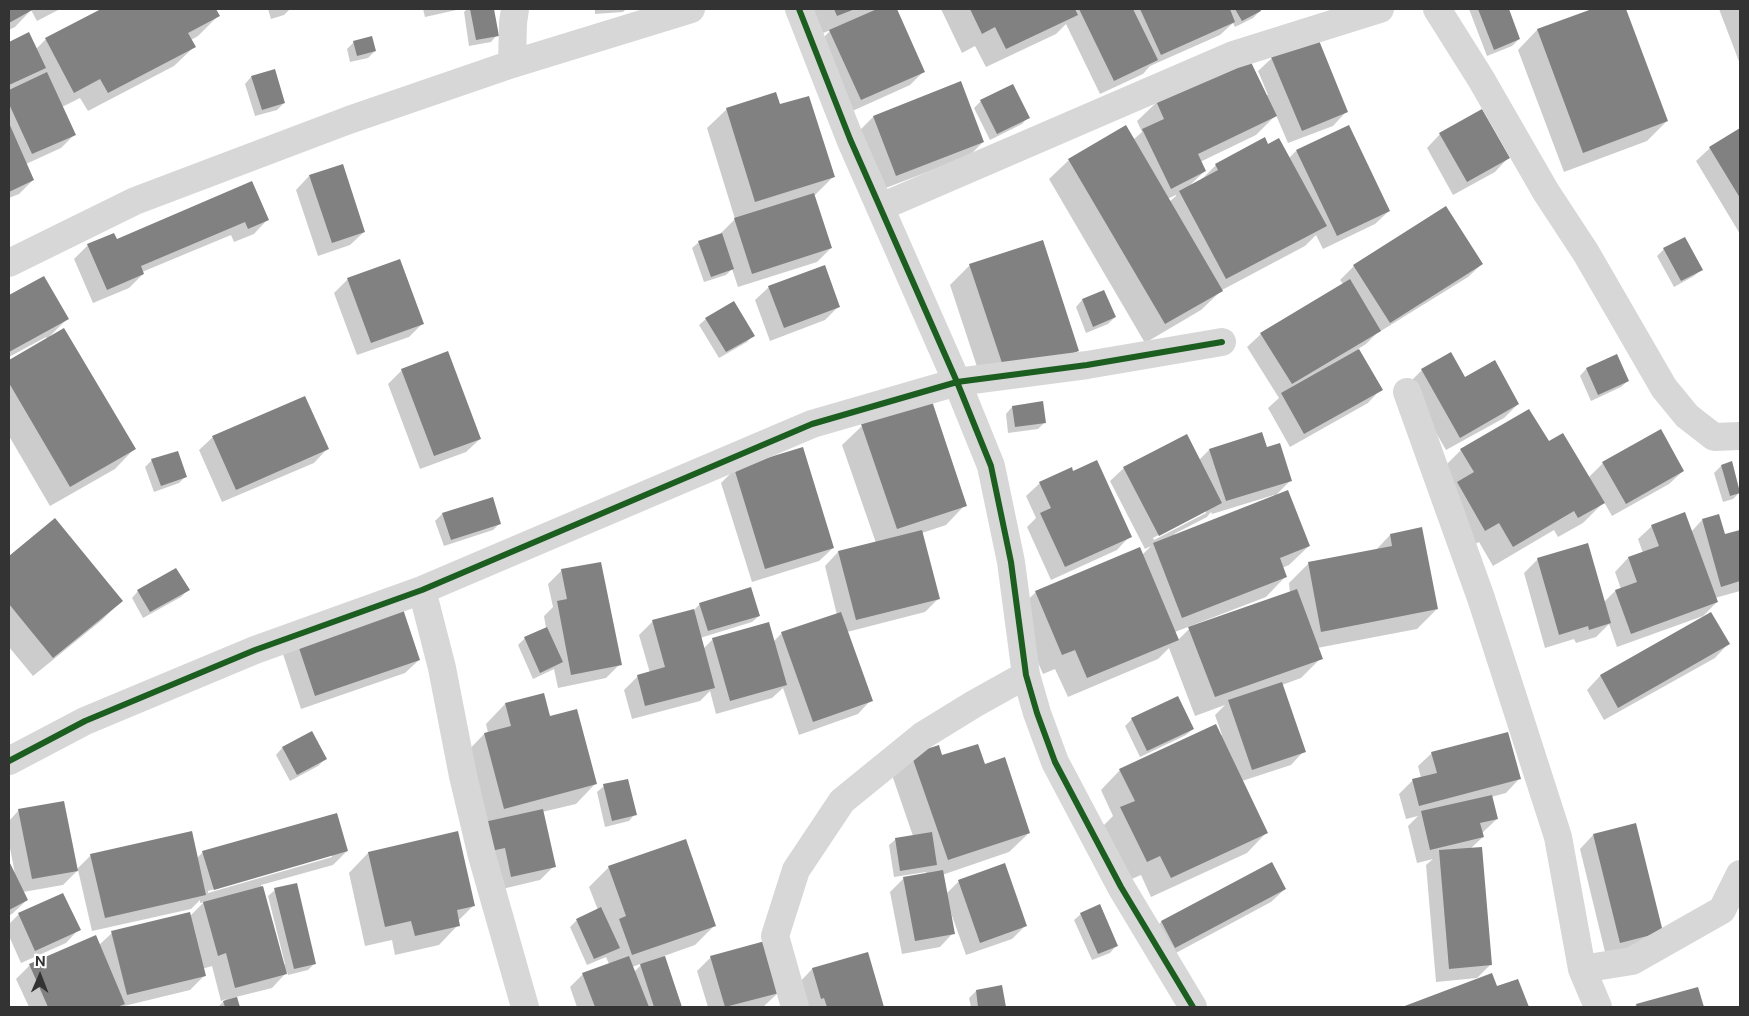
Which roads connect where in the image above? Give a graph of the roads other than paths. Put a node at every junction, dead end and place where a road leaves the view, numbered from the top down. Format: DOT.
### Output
graph roads {
  1 [pos="515,9"];
  2 [pos="691,9"];
  3 [pos="799,9"];
  4 [pos="1380,9"];
  5 [pos="1438,9"];
  6 [pos="512,64"];
  7 [pos="881,207"];
  8 [pos="9,263"];
  9 [pos="1222,342"];
  10 [pos="957,382"];
  11 [pos="1407,392"];
  12 [pos="1740,436"];
  13 [pos="422,590"];
  14 [pos="1026,675"];
  15 [pos="9,761"];
  16 [pos="1740,874"];
  17 [pos="1582,969"];
  18 [pos="526,1007"];
  19 [pos="796,1007"];
  20 [pos="1194,1007"];
  21 [pos="1598,1007"];
  1 -- 6 [label="street"];
  2 -- 6 [label="street"];
  3 -- 7 [label="street"];
  4 -- 7 [label="street"];
  5 -- 12 [label="street"];
  6 -- 8 [label="street"];
  7 -- 10 [label="street"];
  9 -- 10 [label="street"];
  10 -- 13 [label="street"];
  10 -- 14 [label="street"];
  11 -- 17 [label="street"];
  13 -- 15 [label="street"];
  13 -- 18 [label="street"];
  14 -- 19 [label="street"];
  14 -- 20 [label="street"];
  16 -- 17 [label="street"];
  17 -- 21 [label="street"];
}
